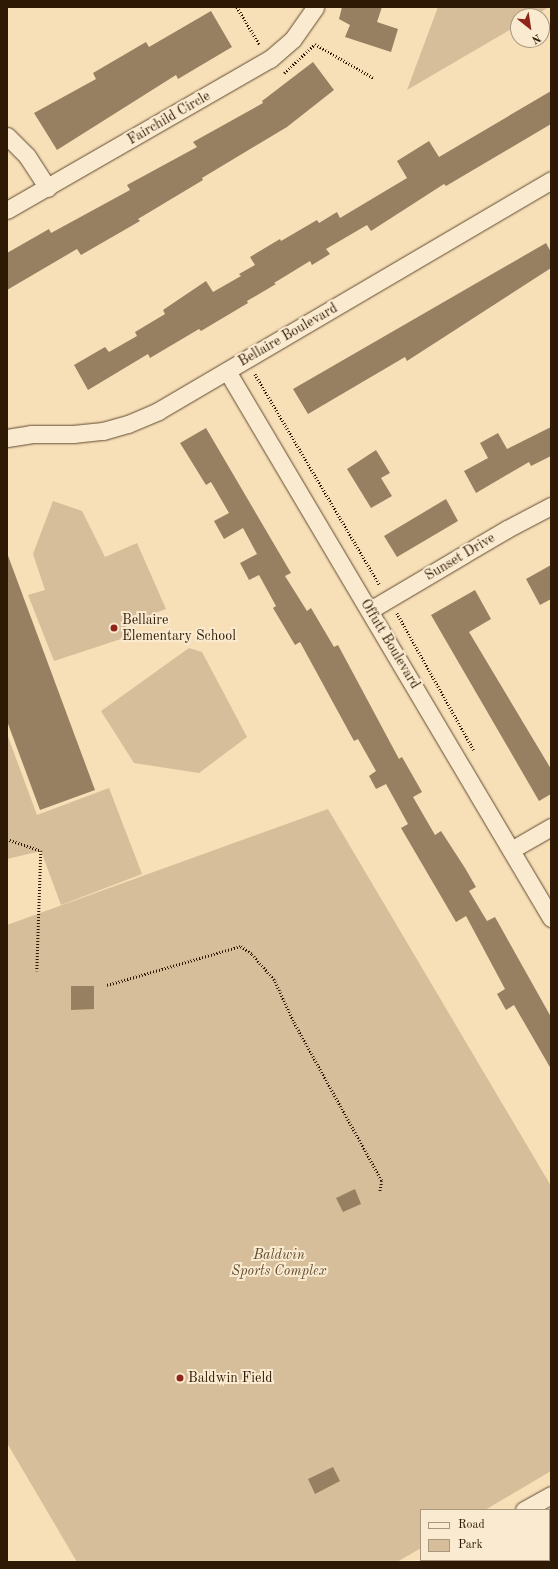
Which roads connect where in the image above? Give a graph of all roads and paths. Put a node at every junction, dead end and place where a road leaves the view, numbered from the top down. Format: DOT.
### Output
graph roads {
  1 [pos="237,7"];
  2 [pos="315,7"];
  3 [pos="314,44"];
  4 [pos="270,59"];
  5 [pos="374,78"];
  6 [pos="7,136"];
  7 [pos="551,180"];
  8 [pos="48,188"];
  9 [pos="7,210"];
  10 [pos="227,371"];
  11 [pos="7,438"];
  12 [pos="551,506"];
  13 [pos="370,610"];
  14 [pos="551,827"];
  15 [pos="7,839"];
  16 [pos="511,850"];
  17 [pos="551,918"];
  18 [pos="37,971"];
  19 [pos="107,985"];
  20 [pos="380,1190"];
  21 [pos="551,1495"];
  22 [pos="526,1509"];
  1 -- 4 [label="path"];
  2 -- 4 [label="street, Fairchild Circle"];
  3 -- 5 [label="path"];
  4 -- 8 [label="street, Fairchild Circle"];
  6 -- 8 [label="street"];
  7 -- 10 [label="street, Bellaire Boulevard"];
  8 -- 9 [label="street, Fairchild Circle"];
  10 -- 11 [label="street, Bellaire Boulevard"];
  10 -- 13 [label="street, Offutt Boulevard"];
  12 -- 13 [label="street, Sunset Drive"];
  13 -- 16 [label="street, Offutt Boulevard"];
  14 -- 16 [label="street"];
  15 -- 18 [label="path"];
  16 -- 17 [label="street, Offutt Boulevard"];
  19 -- 20 [label="path"];
  21 -- 22 [label="street"];
}
